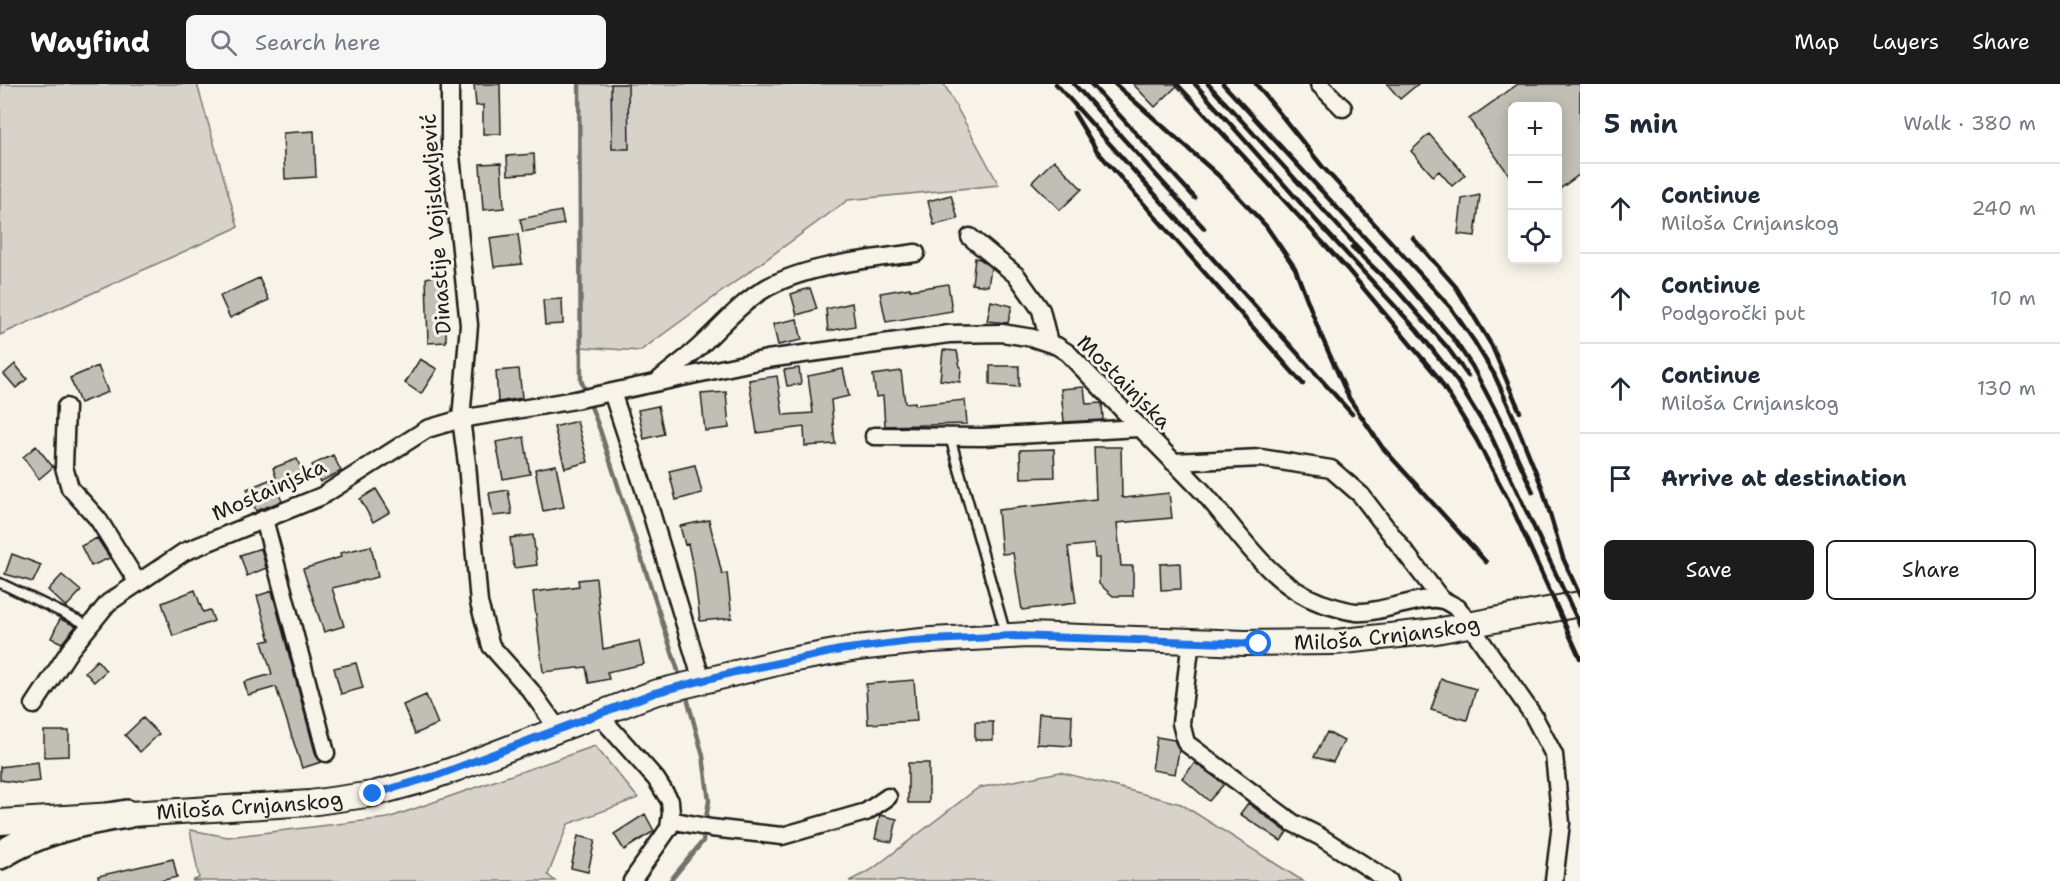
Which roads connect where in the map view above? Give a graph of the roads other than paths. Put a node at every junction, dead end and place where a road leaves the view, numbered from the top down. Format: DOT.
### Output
graph roads {
  1 [pos="450,84"];
  2 [pos="1319,84"];
  3 [pos="1343,108"];
  4 [pos="970,237"];
  5 [pos="916,253"];
  6 [pos="1049,343"];
  7 [pos="656,382"];
  8 [pos="609,393"];
  9 [pos="66,407"];
  10 [pos="461,419"];
  11 [pos="1138,428"];
  12 [pos="874,436"];
  13 [pos="950,437"];
  14 [pos="1173,462"];
  15 [pos="264,519"];
  16 [pos="0,583"];
  17 [pos="138,583"];
  18 [pos="1441,599"];
  19 [pos="1580,604"];
  20 [pos="1468,625"];
  21 [pos="90,626"];
  22 [pos="1006,636"];
  23 [pos="1191,640"];
  24 [pos="696,682"];
  25 [pos="34,705"];
  26 [pos="598,714"];
  27 [pos="558,729"];
  28 [pos="326,753"];
  29 [pos="888,798"];
  30 [pos="127,814"];
  31 [pos="670,820"];
  32 [pos="0,822"];
  33 [pos="0,855"];
  34 [pos="632,881"];
  35 [pos="1389,881"];
  36 [pos="1554,881"];
  1 -- 10 [label="street, Dinastije Vojislavljević"];
  2 -- 3 [label="street"];
  4 -- 6 [label="street"];
  5 -- 7 [label="street"];
  6 -- 7 [label="street, Mostainjska"];
  6 -- 11 [label="street, Mostainjska"];
  7 -- 8 [label="street, Mostainjska"];
  8 -- 10 [label="street, Mostainjska"];
  8 -- 24 [label="street"];
  9 -- 17 [label="street"];
  10 -- 15 [label="street, Mostainjska"];
  10 -- 27 [label="street, Dinastije Vojislavljević"];
  11 -- 13 [label="street"];
  11 -- 14 [label="street, Mostainjska"];
  12 -- 13 [label="street"];
  13 -- 22 [label="lane"];
  14 -- 18 [label="street, Mostainjska"];
  14 -- 18 [label="street"];
  15 -- 17 [label="street, Mostainjska"];
  15 -- 28 [label="street"];
  16 -- 21 [label="lane"];
  17 -- 21 [label="street, Mostainjska"];
  18 -- 20 [label="street"];
  19 -- 20 [label="main road, Miloša Crnjanskog"];
  20 -- 23 [label="main road, Miloša Crnjanskog"];
  20 -- 36 [label="street"];
  21 -- 25 [label="street, Mostainjska"];
  22 -- 23 [label="main road, Miloša Crnjanskog"];
  22 -- 24 [label="main road, Miloša Crnjanskog"];
  23 -- 35 [label="street"];
  24 -- 26 [label="main road, Miloša Crnjanskog"];
  26 -- 27 [label="main road, Miloša Crnjanskog"];
  26 -- 31 [label="street"];
  27 -- 30 [label="main road, Miloša Crnjanskog"];
  29 -- 31 [label="street"];
  30 -- 32 [label="main road, Miloša Crnjanskog"];
  30 -- 33 [label="main road"];
  31 -- 34 [label="street"];
}
